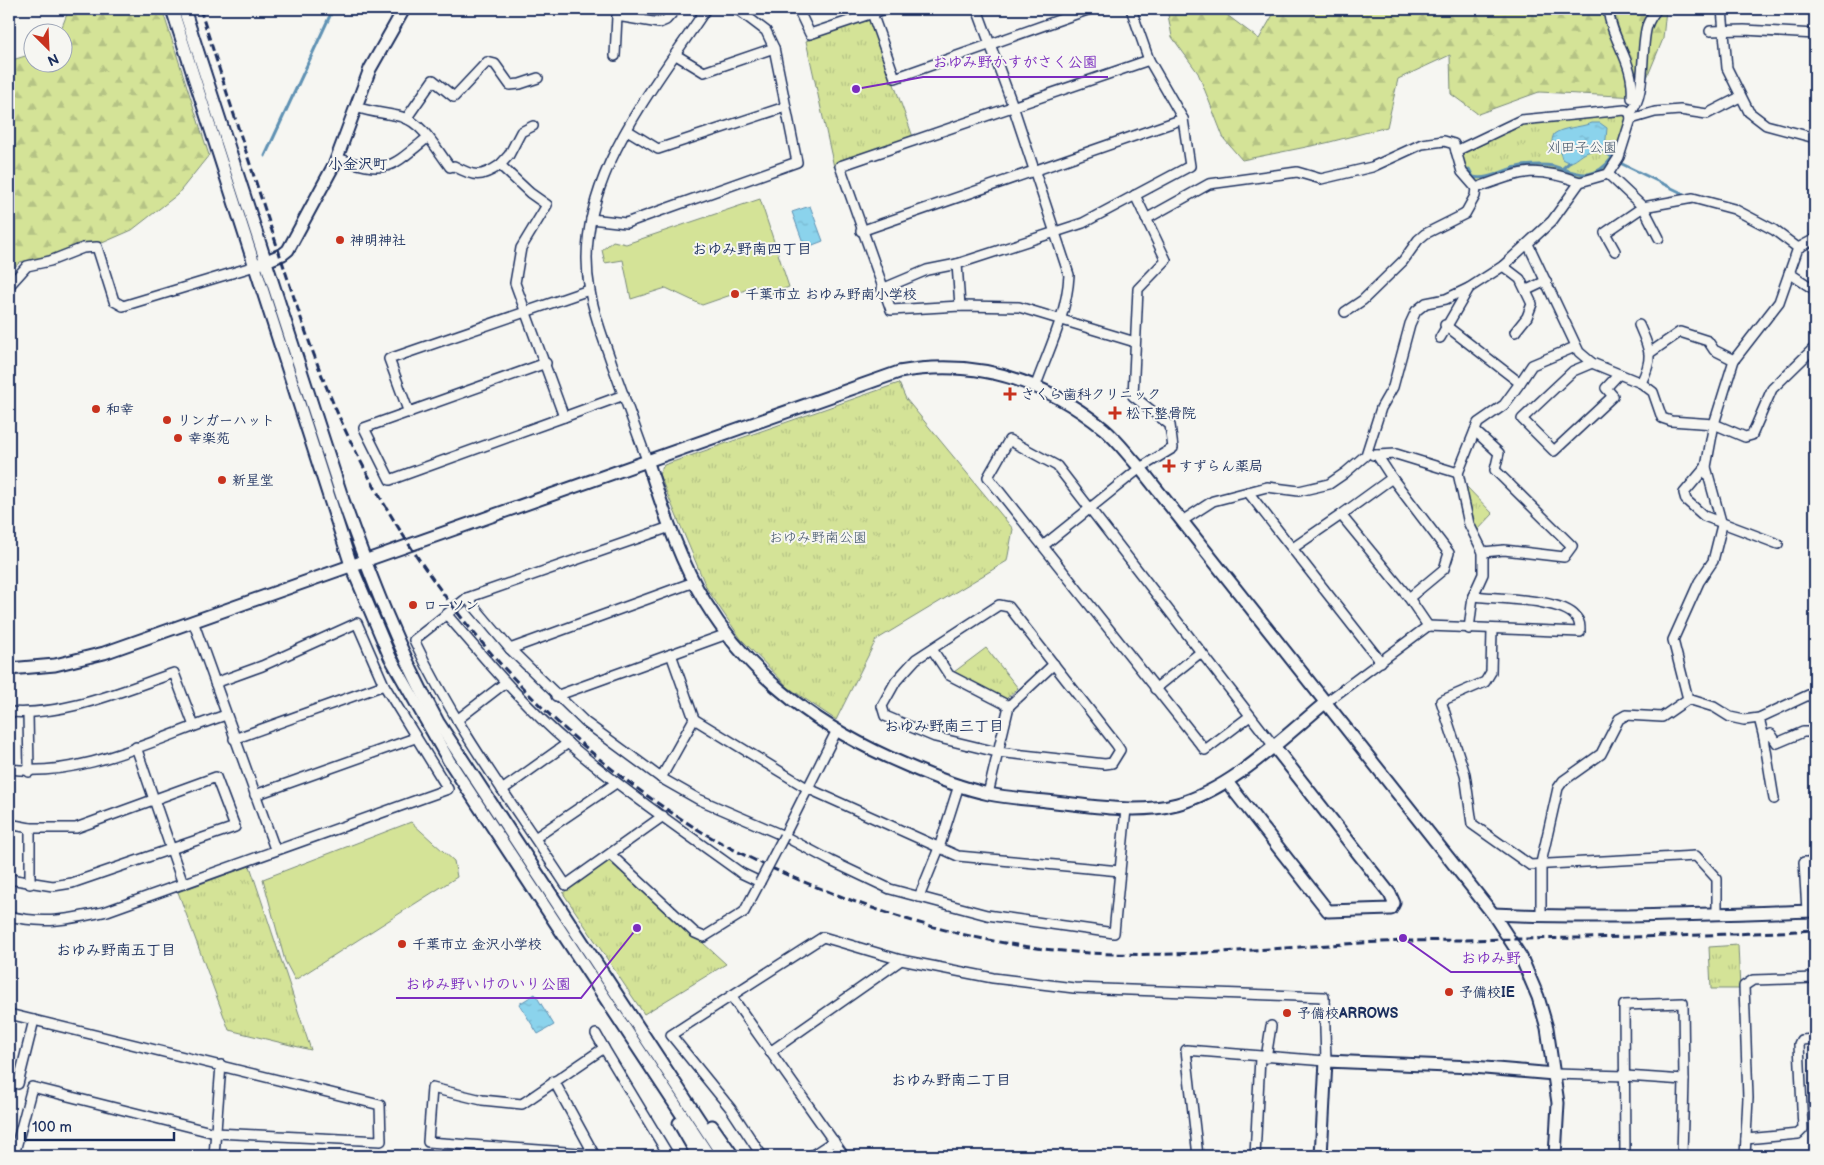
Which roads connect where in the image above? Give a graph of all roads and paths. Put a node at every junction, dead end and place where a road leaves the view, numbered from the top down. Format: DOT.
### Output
graph roads {
  1 [pos="172,9"];
  2 [pos="184,9"];
  3 [pos="404,9"];
  4 [pos="676,9"];
  5 [pos="706,9"];
  6 [pos="737,9"];
  7 [pos="798,9"];
  8 [pos="885,9"];
  9 [pos="977,9"];
  10 [pos="1090,9"];
  11 [pos="1131,9"];
  12 [pos="1608,9"];
  13 [pos="1657,9"];
  14 [pos="1722,9"];
  15 [pos="872,13"];
  16 [pos="1725,30"];
  17 [pos="1710,31"];
  18 [pos="1815,34"];
  19 [pos="990,44"];
  20 [pos="774,48"];
  21 [pos="676,54"];
  22 [pos="615,56"];
  23 [pos="1149,60"];
  24 [pos="538,78"];
  25 [pos="1740,97"];
  26 [pos="1013,106"];
  27 [pos="356,107"];
  28 [pos="786,107"];
  29 [pos="1630,116"];
  30 [pos="406,119"];
  31 [pos="1183,119"];
  32 [pos="533,126"];
  33 [pos="627,130"];
  34 [pos="427,138"];
  35 [pos="1815,138"];
  36 [pos="1456,151"];
  37 [pos="337,158"];
  38 [pos="500,165"];
  39 [pos="1035,171"];
  40 [pos="1608,174"];
  41 [pos="1580,182"];
  42 [pos="1476,188"];
  43 [pos="1135,194"];
  44 [pos="1643,207"];
  45 [pos="591,219"];
  46 [pos="1146,219"];
  47 [pos="862,231"];
  48 [pos="1056,232"];
  49 [pos="1660,238"];
  50 [pos="1815,239"];
  51 [pos="1528,244"];
  52 [pos="1798,248"];
  53 [pos="1615,251"];
  54 [pos="266,261"];
  55 [pos="957,264"];
  56 [pos="255,266"];
  57 [pos="1503,266"];
  58 [pos="1790,273"];
  59 [pos="1546,281"];
  60 [pos="9,286"];
  61 [pos="1469,288"];
  62 [pos="882,289"];
  63 [pos="589,290"];
  64 [pos="1527,290"];
  65 [pos="1815,290"];
  66 [pos="960,306"];
  67 [pos="527,311"];
  68 [pos="1345,312"];
  69 [pos="1061,318"];
  70 [pos="1445,325"];
  71 [pos="1639,325"];
  72 [pos="1515,332"];
  73 [pos="1440,338"];
  74 [pos="1135,342"];
  75 [pos="1575,347"];
  76 [pos="1815,347"];
  77 [pos="1651,352"];
  78 [pos="1734,360"];
  79 [pos="546,363"];
  80 [pos="1592,363"];
  81 [pos="1619,374"];
  82 [pos="1520,383"];
  83 [pos="1641,383"];
  84 [pos="1036,385"];
  85 [pos="624,395"];
  86 [pos="409,413"];
  87 [pos="564,417"];
  88 [pos="1714,424"];
  89 [pos="1475,431"];
  90 [pos="1366,455"];
  91 [pos="1377,455"];
  92 [pos="647,460"];
  93 [pos="1706,467"];
  94 [pos="1140,468"];
  95 [pos="1458,473"];
  96 [pos="1392,478"];
  97 [pos="1248,492"];
  98 [pos="1089,509"];
  99 [pos="1341,515"];
  100 [pos="1182,521"];
  101 [pos="1721,521"];
  102 [pos="670,527"];
  103 [pos="1778,544"];
  104 [pos="1043,546"];
  105 [pos="1293,548"];
  106 [pos="1484,552"];
  107 [pos="364,560"];
  108 [pos="351,565"];
  109 [pos="694,582"];
  110 [pos="1473,596"];
  111 [pos="467,598"];
  112 [pos="1409,598"];
  113 [pos="447,614"];
  114 [pos="193,621"];
  115 [pos="1428,626"];
  116 [pos="1469,629"];
  117 [pos="1492,630"];
  118 [pos="727,634"];
  119 [pos="510,648"];
  120 [pos="932,649"];
  121 [pos="1201,652"];
  122 [pos="671,654"];
  123 [pos="1380,662"];
  124 [pos="1054,664"];
  125 [pos="9,669"];
  126 [pos="215,683"];
  127 [pos="505,683"];
  128 [pos="384,685"];
  129 [pos="1155,689"];
  130 [pos="1815,692"];
  131 [pos="556,696"];
  132 [pos="1688,699"];
  133 [pos="1325,704"];
  134 [pos="1009,706"];
  135 [pos="9,712"];
  136 [pos="28,713"];
  137 [pos="226,715"];
  138 [pos="1250,716"];
  139 [pos="1759,718"];
  140 [pos="694,719"];
  141 [pos="457,720"];
  142 [pos="194,726"];
  143 [pos="836,732"];
  144 [pos="1815,732"];
  145 [pos="415,738"];
  146 [pos="1764,738"];
  147 [pos="234,739"];
  148 [pos="568,744"];
  149 [pos="1273,746"];
  150 [pos="136,747"];
  151 [pos="998,752"];
  152 [pos="9,769"];
  153 [pos="29,772"];
  154 [pos="661,778"];
  155 [pos="1227,782"];
  156 [pos="616,783"];
  157 [pos="959,785"];
  158 [pos="807,788"];
  159 [pos="502,790"];
  160 [pos="988,794"];
  161 [pos="255,795"];
  162 [pos="1774,799"];
  163 [pos="154,800"];
  164 [pos="1126,809"];
  165 [pos="664,816"];
  166 [pos="9,824"];
  167 [pos="30,828"];
  168 [pos="784,836"];
  169 [pos="535,838"];
  170 [pos="939,848"];
  171 [pos="275,849"];
  172 [pos="170,850"];
  173 [pos="611,854"];
  174 [pos="1815,862"];
  175 [pos="1541,863"];
  176 [pos="1120,871"];
  177 [pos="9,879"];
  178 [pos="760,882"];
  179 [pos="30,884"];
  180 [pos="183,884"];
  181 [pos="919,897"];
  182 [pos="1811,911"];
  183 [pos="1493,914"];
  184 [pos="1717,914"];
  185 [pos="9,916"];
  186 [pos="1541,916"];
  187 [pos="902,960"];
  188 [pos="1815,978"];
  189 [pos="730,996"];
  190 [pos="9,1014"];
  191 [pos="34,1020"];
  192 [pos="1271,1026"];
  193 [pos="596,1034"];
  194 [pos="1815,1039"];
  195 [pos="604,1048"];
  196 [pos="770,1052"];
  197 [pos="1263,1058"];
  198 [pos="1326,1061"];
  199 [pos="221,1065"];
  200 [pos="1554,1074"];
  201 [pos="1626,1076"];
  202 [pos="673,1078"];
  203 [pos="1684,1080"];
  204 [pos="554,1081"];
  205 [pos="9,1082"];
  206 [pos="664,1089"];
  207 [pos="215,1134"];
  208 [pos="1746,1139"];
  209 [pos="834,1141"];
  210 [pos="595,1155"];
  211 [pos="18,1156"];
  212 [pos="214,1156"];
  213 [pos="669,1156"];
  214 [pos="698,1156"];
  215 [pos="709,1156"];
  216 [pos="723,1156"];
  217 [pos="733,1156"];
  218 [pos="762,1156"];
  219 [pos="812,1156"];
  220 [pos="844,1156"];
  221 [pos="1198,1156"];
  222 [pos="1255,1156"];
  223 [pos="1321,1156"];
  224 [pos="1555,1156"];
  225 [pos="1625,1156"];
  226 [pos="1682,1156"];
  227 [pos="1745,1156"];
  1 -- 56 [label="street"];
  2 -- 54 [label="street"];
  3 -- 27 [label="street"];
  4 -- 22 [label="street"];
  5 -- 21 [label="street"];
  6 -- 20 [label="street"];
  7 -- 15 [label="street"];
  8 -- 15 [label="street"];
  9 -- 19 [label="street"];
  10 -- 19 [label="street"];
  11 -- 23 [label="street"];
  12 -- 29 [label="street"];
  13 -- 29 [label="street"];
  14 -- 16 [label="street"];
  15 -- 19 [label="street"];
  16 -- 17 [label="street"];
  16 -- 18 [label="street"];
  16 -- 25 [label="street"];
  19 -- 26 [label="street"];
  20 -- 21 [label="street"];
  20 -- 28 [label="street"];
  21 -- 33 [label="street"];
  23 -- 26 [label="street"];
  23 -- 31 [label="street"];
  24 -- 30 [label="street"];
  25 -- 29 [label="street"];
  25 -- 35 [label="street"];
  26 -- 39 [label="street"];
  26 -- 47 [label="street"];
  27 -- 30 [label="street"];
  27 -- 37 [label="street"];
  28 -- 33 [label="street"];
  28 -- 45 [label="street"];
  29 -- 36 [label="street"];
  29 -- 40 [label="street"];
  30 -- 34 [label="street"];
  31 -- 39 [label="street"];
  31 -- 43 [label="street"];
  32 -- 38 [label="street"];
  33 -- 45 [label="street"];
  34 -- 37 [label="street"];
  34 -- 38 [label="street"];
  36 -- 42 [label="street"];
  36 -- 46 [label="street"];
  37 -- 54 [label="street"];
  38 -- 67 [label="street"];
  39 -- 47 [label="street"];
  39 -- 48 [label="street"];
  40 -- 41 [label="street"];
  40 -- 44 [label="street"];
  41 -- 42 [label="street"];
  41 -- 51 [label="street"];
  42 -- 68 [label="street"];
  43 -- 46 [label="street"];
  43 -- 48 [label="street"];
  44 -- 49 [label="street"];
  44 -- 52 [label="street"];
  44 -- 53 [label="street"];
  45 -- 63 [label="street"];
  46 -- 74 [label="street"];
  47 -- 62 [label="street"];
  48 -- 55 [label="street"];
  48 -- 69 [label="street"];
  50 -- 52 [label="street"];
  51 -- 57 [label="street"];
  51 -- 59 [label="street"];
  52 -- 58 [label="street"];
  54 -- 56 [label="street"];
  54 -- 107 [label="street"];
  55 -- 62 [label="street"];
  55 -- 66 [label="street"];
  56 -- 60 [label="street"];
  56 -- 108 [label="street"];
  57 -- 61 [label="street"];
  57 -- 64 [label="street"];
  58 -- 65 [label="street"];
  58 -- 78 [label="street"];
  59 -- 64 [label="street"];
  59 -- 75 [label="street"];
  61 -- 70 [label="street"];
  61 -- 90 [label="street"];
  62 -- 66 [label="street"];
  63 -- 67 [label="street"];
  63 -- 85 [label="street"];
  64 -- 72 [label="street"];
  66 -- 69 [label="street"];
  67 -- 79 [label="street"];
  67 -- 86 [label="street"];
  69 -- 74 [label="street"];
  69 -- 84 [label="street"];
  70 -- 73 [label="street"];
  70 -- 82 [label="street"];
  71 -- 77 [label="street"];
  74 -- 94 [label="street"];
  75 -- 80 [label="street"];
  75 -- 82 [label="street"];
  76 -- 88 [label="street"];
  77 -- 78 [label="street"];
  77 -- 83 [label="street"];
  78 -- 88 [label="street"];
  79 -- 86 [label="street"];
  79 -- 87 [label="street"];
  80 -- 81 [label="street"];
  80 -- 81 [label="street"];
  81 -- 83 [label="street"];
  82 -- 89 [label="street"];
  83 -- 88 [label="street"];
  84 -- 92 [label="street"];
  84 -- 94 [label="street"];
  85 -- 87 [label="street"];
  85 -- 92 [label="street"];
  86 -- 87 [label="street"];
  88 -- 93 [label="street"];
  89 -- 95 [label="street"];
  89 -- 106 [label="street"];
  90 -- 91 [label="street"];
  90 -- 97 [label="street"];
  91 -- 95 [label="street"];
  91 -- 96 [label="street"];
  92 -- 102 [label="street"];
  92 -- 107 [label="street"];
  93 -- 101 [label="street"];
  93 -- 101 [label="street"];
  94 -- 98 [label="street"];
  94 -- 100 [label="street"];
  95 -- 106 [label="street"];
  96 -- 99 [label="street"];
  96 -- 112 [label="street"];
  97 -- 100 [label="street"];
  97 -- 105 [label="street"];
  98 -- 104 [label="street"];
  98 -- 104 [label="street"];
  98 -- 121 [label="street"];
  99 -- 105 [label="street"];
  99 -- 112 [label="street"];
  100 -- 133 [label="street"];
  101 -- 103 [label="street"];
  101 -- 132 [label="street"];
  102 -- 109 [label="street"];
  102 -- 111 [label="street"];
  104 -- 129 [label="street"];
  105 -- 123 [label="street"];
  106 -- 110 [label="street"];
  107 -- 108 [label="street"];
  107 -- 202 [label="street"];
  108 -- 114 [label="street"];
  108 -- 206 [label="street"];
  109 -- 118 [label="street"];
  109 -- 119 [label="street"];
  110 -- 116 [label="street"];
  110 -- 117 [label="street"];
  111 -- 113 [label="street"];
  111 -- 119 [label="street"];
  112 -- 115 [label="street"];
  113 -- 127 [label="street"];
  113 -- 141 [label="street"];
  114 -- 125 [label="street"];
  114 -- 126 [label="street"];
  115 -- 116 [label="street"];
  115 -- 123 [label="street"];
  116 -- 117 [label="street"];
  117 -- 175 [label="street"];
  118 -- 122 [label="street"];
  118 -- 143 [label="street"];
  119 -- 131 [label="street"];
  120 -- 124 [label="street"];
  120 -- 134 [label="street"];
  120 -- 151 [label="street"];
  121 -- 129 [label="street"];
  121 -- 138 [label="street"];
  122 -- 131 [label="street"];
  122 -- 140 [label="street"];
  123 -- 133 [label="street"];
  124 -- 134 [label="street"];
  124 -- 151 [label="street"];
  126 -- 128 [label="street"];
  126 -- 137 [label="street"];
  127 -- 141 [label="street"];
  127 -- 148 [label="street"];
  128 -- 145 [label="street"];
  128 -- 147 [label="street"];
  129 -- 138 [label="street"];
  130 -- 139 [label="street"];
  131 -- 154 [label="street"];
  132 -- 139 [label="street"];
  132 -- 175 [label="street"];
  133 -- 149 [label="street"];
  133 -- 183 [label="street"];
  134 -- 151 [label="street"];
  135 -- 136 [label="street"];
  136 -- 142 [label="street"];
  136 -- 153 [label="street"];
  137 -- 142 [label="street"];
  137 -- 147 [label="street"];
  138 -- 149 [label="street"];
  139 -- 146 [label="street"];
  140 -- 154 [label="street"];
  140 -- 158 [label="street"];
  141 -- 159 [label="street"];
  142 -- 150 [label="street"];
  143 -- 157 [label="street"];
  143 -- 158 [label="street"];
  144 -- 146 [label="street"];
  145 -- 161 [label="street"];
  145 -- 171 [label="street"];
  146 -- 162 [label="street"];
  147 -- 161 [label="street"];
  148 -- 156 [label="street"];
  148 -- 159 [label="street"];
  149 -- 155 [label="street"];
  149 -- 155 [label="street"];
  150 -- 153 [label="street"];
  150 -- 163 [label="street"];
  151 -- 160 [label="street"];
  152 -- 153 [label="street"];
  154 -- 168 [label="street"];
  155 -- 164 [label="street"];
  156 -- 165 [label="street"];
  156 -- 169 [label="street"];
  157 -- 160 [label="street"];
  157 -- 170 [label="street"];
  158 -- 168 [label="street"];
  158 -- 170 [label="street"];
  159 -- 169 [label="street"];
  160 -- 164 [label="street"];
  161 -- 171 [label="street"];
  163 -- 167 [label="street"];
  163 -- 172 [label="street"];
  163 -- 172 [label="street"];
  164 -- 176 [label="street"];
  165 -- 173 [label="street"];
  165 -- 178 [label="street"];
  166 -- 167 [label="street"];
  167 -- 179 [label="street"];
  168 -- 178 [label="street, bridge"];
  168 -- 181 [label="street"];
  169 -- 173 [label="street"];
  170 -- 176 [label="street"];
  170 -- 181 [label="street"];
  171 -- 180 [label="street"];
  172 -- 179 [label="street"];
  172 -- 180 [label="street"];
  173 -- 178 [label="street"];
  174 -- 182 [label="street"];
  175 -- 184 [label="street"];
  175 -- 186 [label="street"];
  176 -- 181 [label="street"];
  177 -- 179 [label="street"];
  180 -- 185 [label="street"];
  182 -- 184 [label="street"];
  183 -- 186 [label="street"];
  183 -- 200 [label="street"];
  184 -- 186 [label="street"];
  187 -- 189 [label="street"];
  187 -- 196 [label="street"];
  187 -- 198 [label="street"];
  188 -- 208 [label="street"];
  189 -- 196 [label="street"];
  189 -- 218 [label="street"];
  190 -- 191 [label="street"];
  191 -- 199 [label="street"];
  191 -- 205 [label="street"];
  192 -- 197 [label="street"];
  193 -- 195 [label="street"];
  194 -- 208 [label="street"];
  195 -- 204 [label="street"];
  195 -- 213 [label="street"];
  196 -- 209 [label="street"];
  197 -- 198 [label="street"];
  197 -- 221 [label="street"];
  197 -- 222 [label="street"];
  198 -- 200 [label="street"];
  198 -- 223 [label="street"];
  199 -- 207 [label="street"];
  199 -- 207 [label="street"];
  200 -- 201 [label="street"];
  200 -- 224 [label="street"];
  201 -- 203 [label="street"];
  201 -- 203 [label="street"];
  201 -- 225 [label="street"];
  202 -- 216 [label="street"];
  202 -- 217 [label="street"];
  203 -- 226 [label="street"];
  204 -- 210 [label="street"];
  204 -- 210 [label="street"];
  206 -- 214 [label="street"];
  206 -- 215 [label="street"];
  207 -- 211 [label="street"];
  207 -- 212 [label="street"];
  208 -- 227 [label="street"];
  209 -- 219 [label="street"];
  209 -- 220 [label="street"];
}
